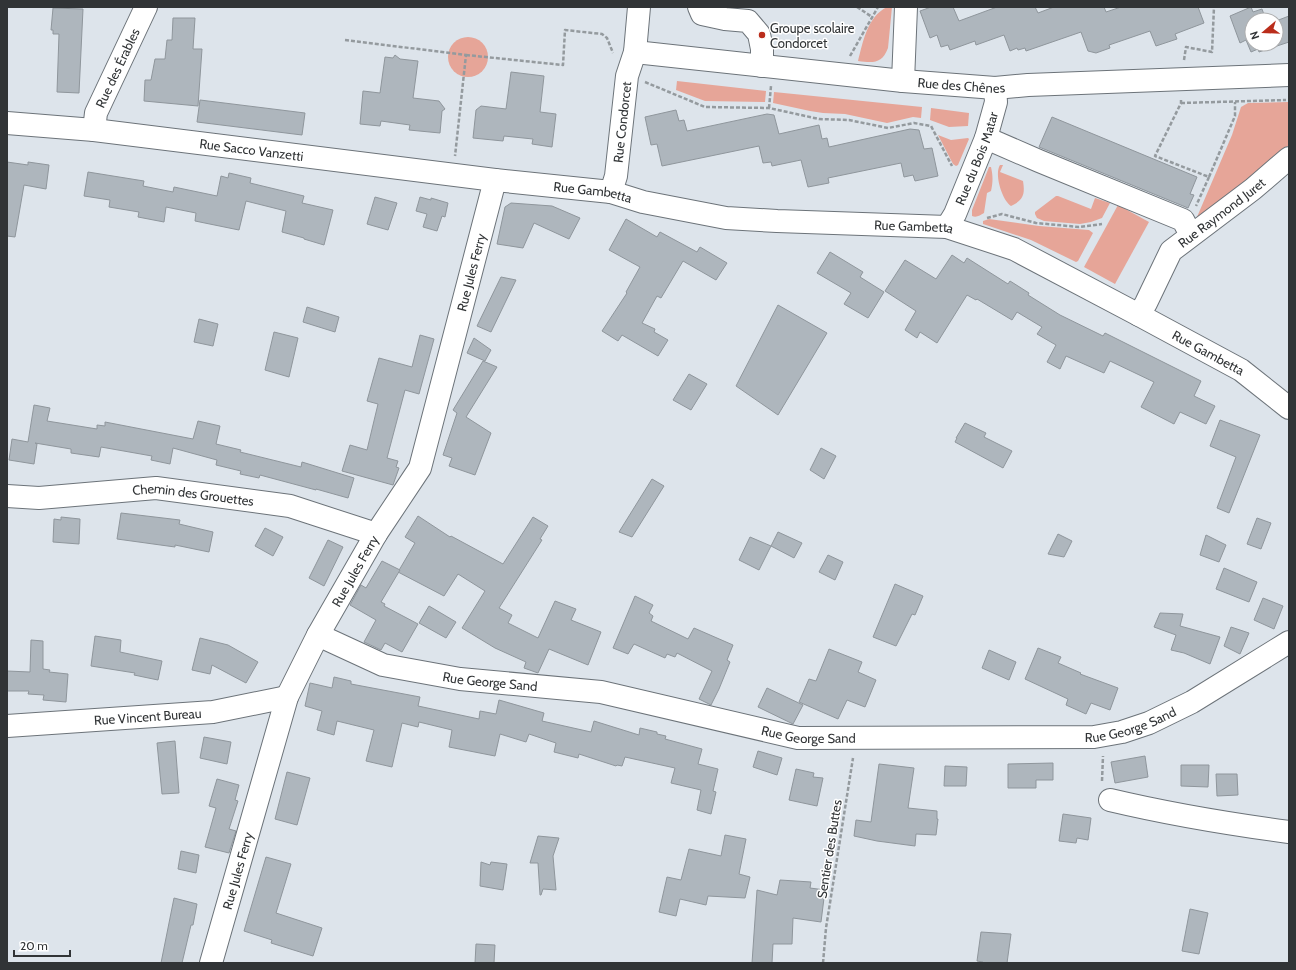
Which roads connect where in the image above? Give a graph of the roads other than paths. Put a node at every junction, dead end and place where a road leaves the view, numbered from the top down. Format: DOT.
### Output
graph roads {
  1 [pos="146,7"];
  2 [pos="639,7"];
  3 [pos="699,7"];
  4 [pos="906,7"];
  5 [pos="635,52"];
  6 [pos="762,66"];
  7 [pos="1289,75"];
  8 [pos="903,81"];
  9 [pos="995,88"];
  10 [pos="7,123"];
  11 [pos="94,130"];
  12 [pos="986,138"];
  13 [pos="1289,158"];
  14 [pos="495,180"];
  15 [pos="611,192"];
  16 [pos="951,220"];
  17 [pos="1187,228"];
  18 [pos="1139,315"];
  19 [pos="1289,408"];
  20 [pos="7,496"];
  21 [pos="376,534"];
  22 [pos="318,634"];
  23 [pos="1289,642"];
  24 [pos="287,697"];
  25 [pos="7,726"];
  26 [pos="1110,800"];
  27 [pos="1289,832"];
  28 [pos="211,963"];
  1 -- 11 [label="street, Rue des Érables"];
  2 -- 5 [label="street, Rue Condorcet"];
  3 -- 6 [label="street"];
  4 -- 8 [label="street"];
  5 -- 6 [label="street, Rue des Chênes"];
  5 -- 15 [label="street, Rue Condorcet"];
  6 -- 8 [label="street, Rue des Chênes"];
  7 -- 9 [label="street, Rue des Chênes"];
  8 -- 9 [label="street, Rue des Chênes"];
  9 -- 12 [label="street, Rue du Bois Matar"];
  10 -- 11 [label="street, Rue Sacco Vanzetti"];
  11 -- 14 [label="street, Rue Sacco Vanzetti"];
  12 -- 16 [label="street, Rue du Bois Matar"];
  12 -- 17 [label="street"];
  13 -- 17 [label="street, Rue Raymond Juret"];
  14 -- 15 [label="street, Rue Gambetta"];
  14 -- 21 [label="street, Rue Jules Ferry"];
  15 -- 16 [label="street, Rue Gambetta"];
  16 -- 18 [label="street, Rue Gambetta"];
  17 -- 18 [label="street, Rue Raymond Juret"];
  18 -- 19 [label="street, Rue Gambetta"];
  20 -- 21 [label="street, Chemin des Grouettes"];
  21 -- 22 [label="street, Rue Jules Ferry"];
  22 -- 23 [label="street, Rue George Sand"];
  22 -- 24 [label="street, Rue Jules Ferry"];
  24 -- 25 [label="street, Rue Vincent Bureau"];
  24 -- 28 [label="street, Rue Jules Ferry"];
  26 -- 27 [label="street"];
}
